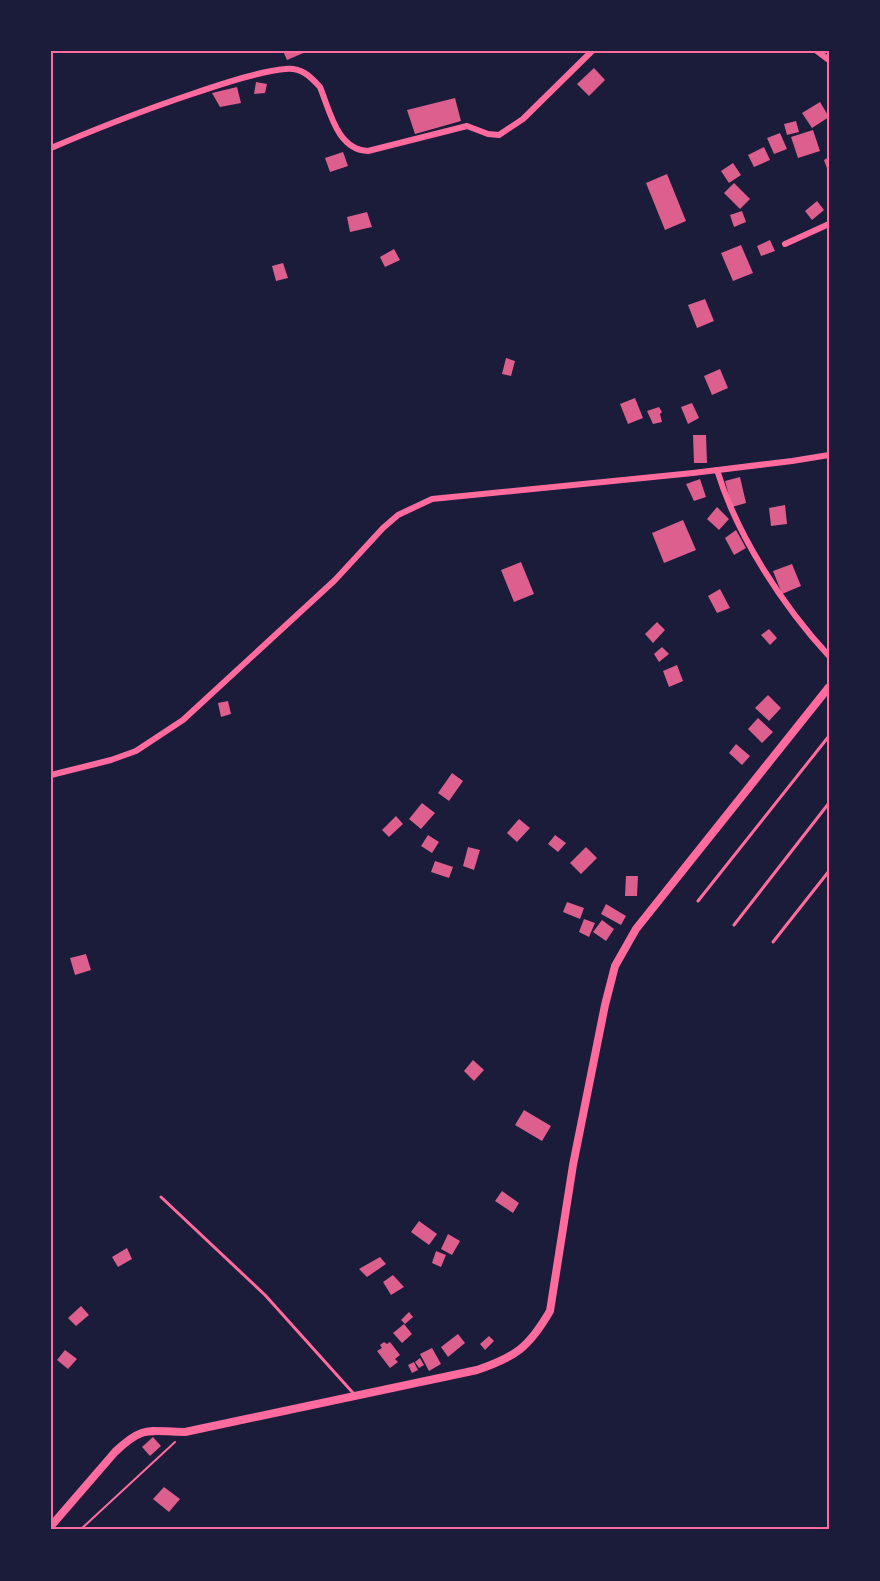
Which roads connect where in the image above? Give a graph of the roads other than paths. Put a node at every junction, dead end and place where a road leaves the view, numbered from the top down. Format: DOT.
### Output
graph roads {
  1 [pos="592,51"];
  2 [pos="817,51"];
  3 [pos="829,60"];
  4 [pos="51,148"];
  5 [pos="829,224"];
  6 [pos="785,244"];
  7 [pos="829,455"];
  8 [pos="717,470"];
  9 [pos="829,656"];
  10 [pos="828,692"];
  11 [pos="829,736"];
  12 [pos="51,775"];
  13 [pos="829,803"];
  14 [pos="829,871"];
  15 [pos="698,901"];
  16 [pos="734,925"];
  17 [pos="773,942"];
  18 [pos="161,1197"];
  19 [pos="356,1396"];
  20 [pos="51,1526"];
  1 -- 4 [label="street"];
  2 -- 3 [label="street"];
  5 -- 6 [label="street"];
  7 -- 8 [label="street"];
  8 -- 9 [label="street"];
  8 -- 12 [label="street"];
  10 -- 19 [label="street"];
  11 -- 15 [label="lane"];
  13 -- 16 [label="lane"];
  14 -- 17 [label="lane"];
  18 -- 19 [label="lane"];
  19 -- 20 [label="street"];
}
